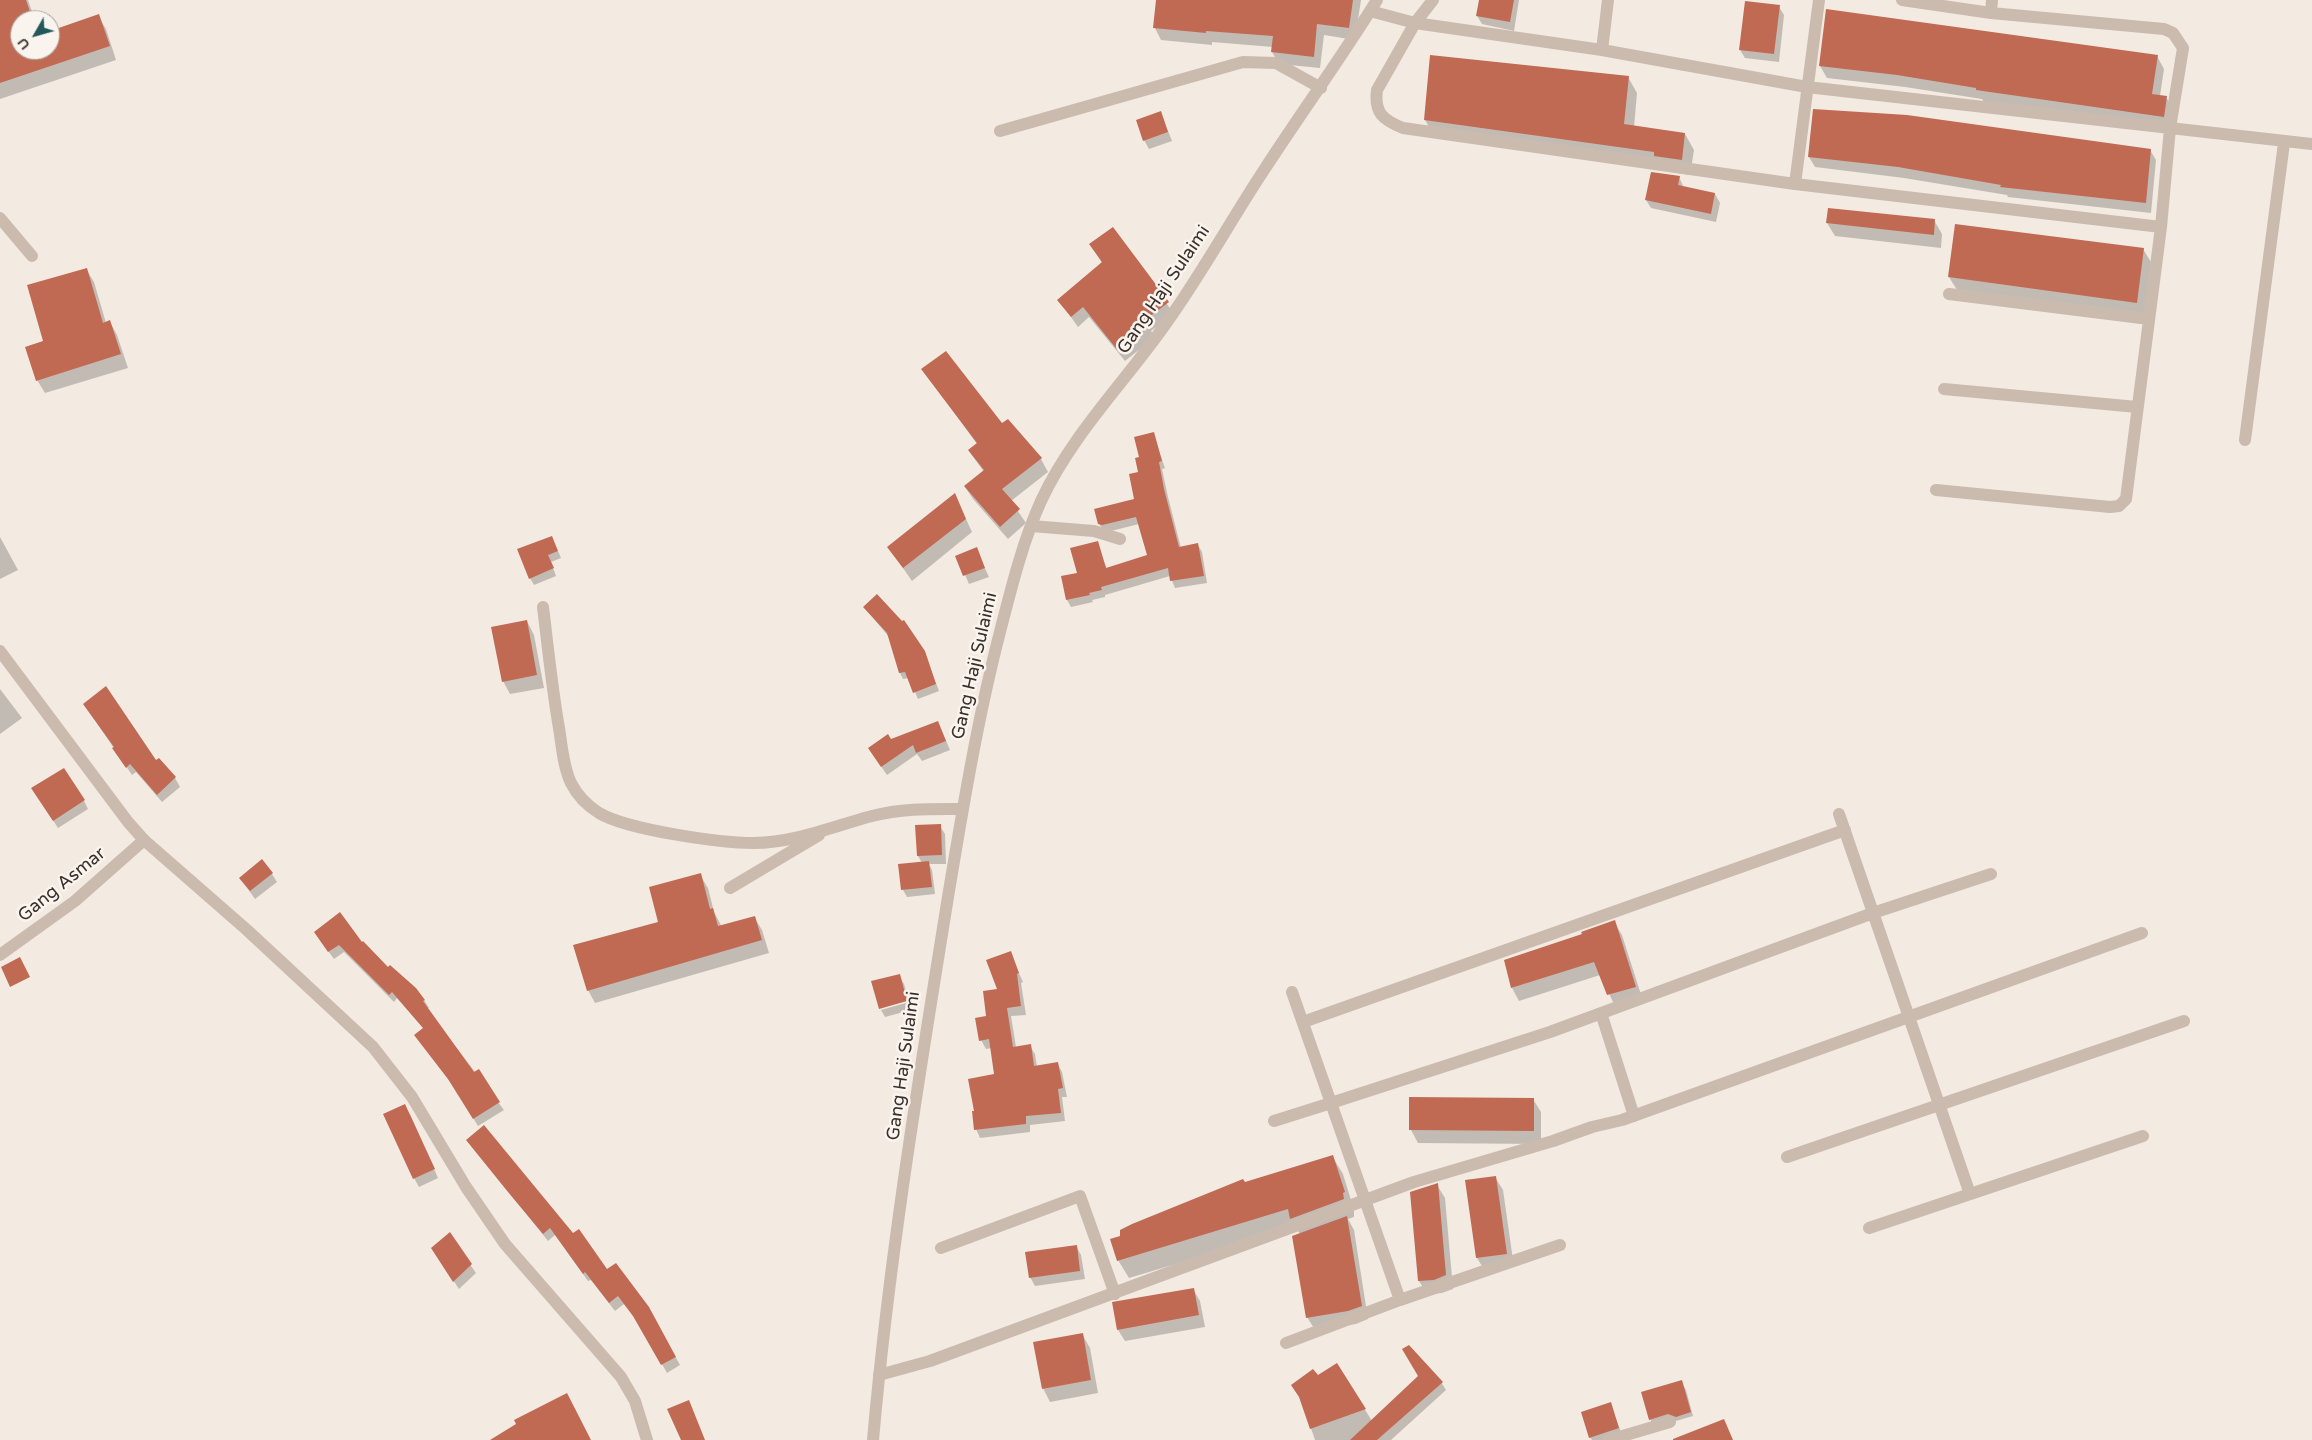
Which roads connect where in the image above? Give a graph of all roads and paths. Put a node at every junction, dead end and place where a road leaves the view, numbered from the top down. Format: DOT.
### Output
graph roads {
  1 [pos="1433,0"];
  2 [pos="1608,0"];
  3 [pos="1819,0"];
  4 [pos="1902,0"];
  5 [pos="1373,5"];
  6 [pos="1992,6"];
  7 [pos="1415,23"];
  8 [pos="1602,50"];
  9 [pos="1807,87"];
  10 [pos="1320,88"];
  11 [pos="2170,128"];
  12 [pos="1000,131"];
  13 [pos="2284,143"];
  14 [pos="2312,144"];
  15 [pos="1795,184"];
  16 [pos="0,218"];
  17 [pos="2160,227"];
  18 [pos="32,256"];
  19 [pos="1949,294"];
  20 [pos="2148,319"];
  21 [pos="1944,389"];
  22 [pos="2137,407"];
  23 [pos="2245,440"];
  24 [pos="1936,490"];
  25 [pos="1030,526"];
  26 [pos="1120,538"];
  27 [pos="544,607"];
  28 [pos="0,651"];
  29 [pos="962,809"];
  30 [pos="1840,814"];
  31 [pos="830,828"];
  32 [pos="1845,830"];
  33 [pos="144,840"];
  34 [pos="1991,874"];
  35 [pos="730,888"];
  36 [pos="1873,913"];
  37 [pos="2142,934"];
  38 [pos="0,955"];
  39 [pos="1292,992"];
  40 [pos="1601,1014"];
  41 [pos="1908,1017"];
  42 [pos="2184,1021"];
  43 [pos="1303,1022"];
  44 [pos="1330,1103"];
  45 [pos="1940,1105"];
  46 [pos="1634,1116"];
  47 [pos="1274,1121"];
  48 [pos="2143,1136"];
  49 [pos="1787,1157"];
  50 [pos="1970,1194"];
  51 [pos="1366,1200"];
  52 [pos="1869,1228"];
  53 [pos="1560,1245"];
  54 [pos="941,1248"];
  55 [pos="1115,1294"];
  56 [pos="1400,1300"];
  57 [pos="1286,1343"];
  58 [pos="879,1376"];
  59 [pos="1670,1422"];
  60 [pos="647,1440"];
  61 [pos="873,1440"];
  62 [pos="1609,1440"];
  1 -- 7 [label="street"];
  2 -- 8 [label="street"];
  3 -- 9 [label="street"];
  4 -- 6 [label="street"];
  5 -- 7 [label="street"];
  5 -- 10 [label="street, Gang Haji Sulaimi"];
  6 -- 11 [label="street"];
  7 -- 8 [label="street"];
  7 -- 15 [label="street"];
  8 -- 9 [label="street"];
  9 -- 11 [label="street"];
  9 -- 15 [label="street"];
  10 -- 12 [label="street"];
  10 -- 25 [label="street, Gang Haji Sulaimi"];
  11 -- 13 [label="street"];
  11 -- 17 [label="street"];
  13 -- 14 [label="street"];
  13 -- 23 [label="street"];
  15 -- 17 [label="street"];
  16 -- 18 [label="street"];
  17 -- 20 [label="street"];
  19 -- 20 [label="street"];
  20 -- 22 [label="street"];
  21 -- 22 [label="street"];
  22 -- 24 [label="street"];
  25 -- 26 [label="street"];
  25 -- 29 [label="street, Gang Haji Sulaimi"];
  27 -- 31 [label="street"];
  28 -- 33 [label="street"];
  29 -- 31 [label="street"];
  29 -- 58 [label="street, Gang Haji Sulaimi"];
  30 -- 32 [label="street"];
  31 -- 35 [label="street"];
  32 -- 36 [label="street"];
  32 -- 43 [label="street"];
  33 -- 38 [label="street, Gang Asmar"];
  33 -- 60 [label="street"];
  34 -- 36 [label="street"];
  36 -- 40 [label="street"];
  36 -- 41 [label="street"];
  37 -- 41 [label="street"];
  39 -- 43 [label="street"];
  40 -- 44 [label="street"];
  40 -- 46 [label="street"];
  41 -- 45 [label="street"];
  41 -- 46 [label="street"];
  42 -- 45 [label="street"];
  43 -- 44 [label="street"];
  44 -- 47 [label="street"];
  44 -- 51 [label="street"];
  45 -- 49 [label="street"];
  45 -- 50 [label="street"];
  46 -- 51 [label="street"];
  48 -- 50 [label="street"];
  50 -- 52 [label="street"];
  51 -- 55 [label="street"];
  51 -- 56 [label="street"];
  53 -- 56 [label="street"];
  54 -- 55 [label="street"];
  55 -- 58 [label="street"];
  56 -- 57 [label="street"];
  58 -- 61 [label="street, Gang Haji Sulaimi"];
  59 -- 62 [label="street"];
}
